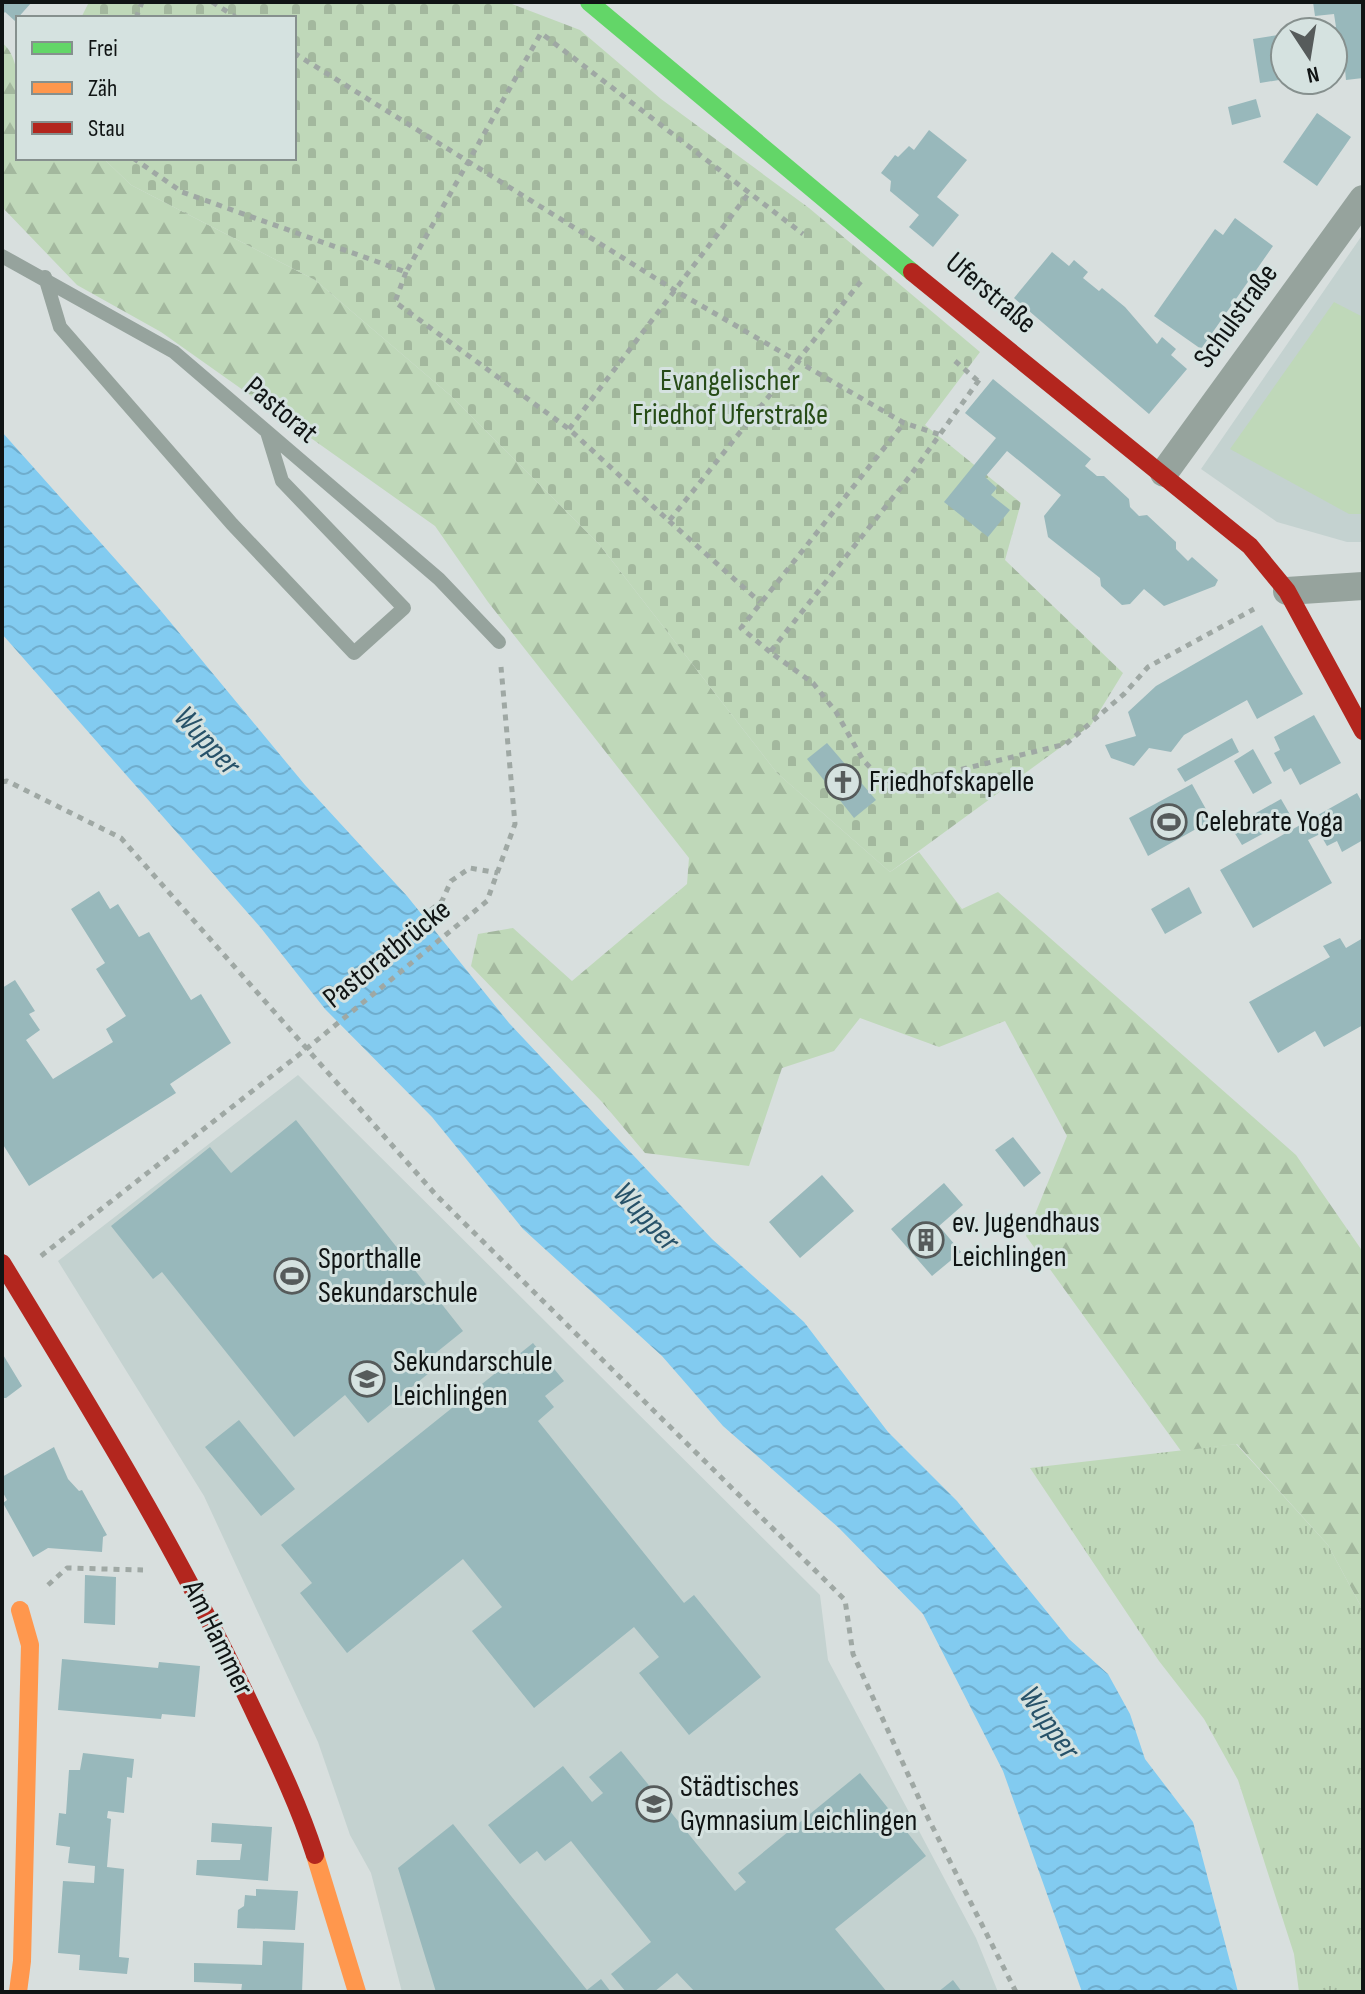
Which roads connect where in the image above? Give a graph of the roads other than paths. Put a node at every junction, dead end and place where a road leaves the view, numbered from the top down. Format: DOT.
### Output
graph roads {
  1 [pos="589,2"];
  2 [pos="1363,199"];
  3 [pos="2,256"];
  4 [pos="45,277"];
  5 [pos="267,432"];
  6 [pos="1164,473"];
  7 [pos="1363,586"];
  8 [pos="1287,591"];
  9 [pos="499,642"];
  10 [pos="1363,731"];
  11 [pos="5,1276"];
  12 [pos="20,1610"];
  13 [pos="18,1992"];
  14 [pos="357,1992"];
  1 -- 6 [label="street, Uferstraße"];
  2 -- 6 [label="street, Schulstraße"];
  3 -- 4 [label="lane, Pastorat"];
  4 -- 5 [label="lane, Pastorat"];
  4 -- 5 [label="lane"];
  5 -- 9 [label="lane, Pastorat"];
  6 -- 8 [label="street, Uferstraße"];
  7 -- 8 [label="street"];
  8 -- 10 [label="street, Uferstraße"];
  11 -- 14 [label="street, Am Hammer"];
  12 -- 13 [label="street"];
}
